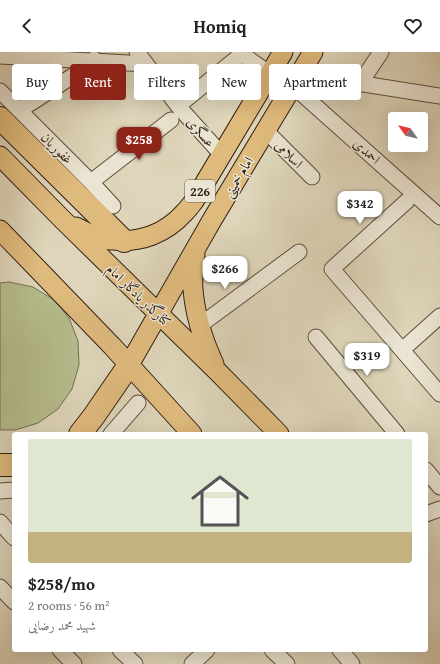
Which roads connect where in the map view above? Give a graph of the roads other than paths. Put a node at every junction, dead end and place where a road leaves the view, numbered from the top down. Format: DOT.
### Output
graph roads {
  1 [pos="137,52"];
  2 [pos="284,52"];
  3 [pos="314,52"];
  4 [pos="381,52"];
  5 [pos="241,53"];
  6 [pos="36,55"];
  7 [pos="0,56"];
  8 [pos="92,57"];
  9 [pos="146,64"];
  10 [pos="276,64"];
  11 [pos="307,64"];
  12 [pos="269,73"];
  13 [pos="269,76"];
  14 [pos="364,79"];
  15 [pos="361,87"];
  16 [pos="0,91"];
  17 [pos="440,96"];
  18 [pos="173,100"];
  19 [pos="285,100"];
  20 [pos="318,100"];
  21 [pos="178,106"];
  22 [pos="10,114"];
  23 [pos="170,120"];
  24 [pos="266,131"];
  25 [pos="222,155"];
  26 [pos="0,156"];
  27 [pos="312,177"];
  28 [pos="91,182"];
  29 [pos="407,201"];
  30 [pos="113,206"];
  31 [pos="440,217"];
  32 [pos="62,219"];
  33 [pos="0,230"];
  34 [pos="124,241"];
  35 [pos="195,250"];
  36 [pos="299,252"];
  37 [pos="158,314"];
  38 [pos="440,316"];
  39 [pos="199,326"];
  40 [pos="316,337"];
  41 [pos="402,350"];
  42 [pos="129,365"];
  43 [pos="218,372"];
  44 [pos="440,394"];
  45 [pos="138,403"];
  46 [pos="82,432"];
  47 [pos="114,432"];
  48 [pos="190,432"];
  49 [pos="277,432"];
  50 [pos="395,432"];
  51 [pos="0,465"];
  52 [pos="12,465"];
  53 [pos="428,472"];
  54 [pos="440,487"];
  55 [pos="12,490"];
  56 [pos="0,492"];
  57 [pos="440,510"];
  58 [pos="428,513"];
  59 [pos="0,522"];
  60 [pos="12,536"];
  61 [pos="62,652"];
  62 [pos="122,652"];
  63 [pos="204,652"];
  64 [pos="274,652"];
  65 [pos="342,652"];
  66 [pos="74,664"];
  67 [pos="135,664"];
  68 [pos="192,664"];
  69 [pos="287,664"];
  70 [pos="352,664"];
  1 -- 9 [label="street, عسگری"];
  2 -- 10 [label="main road, امام خمینی / 226"];
  3 -- 11 [label="main road, امام خمینی / 226"];
  4 -- 14 [label="street"];
  5 -- 12 [label="street"];
  5 -- 21 [label="street"];
  6 -- 7 [label="street"];
  6 -- 8 [label="street"];
  8 -- 9 [label="street"];
  8 -- 22 [label="street"];
  13 -- 25 [label="main road, امام خمینی / 226"];
  15 -- 17 [label="street"];
  16 -- 22 [label="street, غفوریان"];
  18 -- 21 [label="street, عسگری"];
  19 -- 24 [label="main road, امام خمینی / 226"];
  20 -- 31 [label="street, احمدی"];
  21 -- 25 [label="street, عسگری"];
  22 -- 28 [label="street, غفوریان"];
  22 -- 34 [label="highway"];
  23 -- 28 [label="street"];
  24 -- 27 [label="street, اسلامی"];
  24 -- 35 [label="main road, امام خمینی / 226"];
  25 -- 34 [label="main road, امام خمینی / 226"];
  26 -- 32 [label="main road, کنارگذر یادگار امام"];
  28 -- 30 [label="street, غفوریان"];
  29 -- 41 [label="street"];
  32 -- 34 [label="main road, امام خمینی / 226"];
  32 -- 37 [label="main road, کنارگذر یادگار امام"];
  33 -- 42 [label="main road"];
  35 -- 37 [label="main road, امام خمینی / 226"];
  35 -- 39 [label="main road"];
  36 -- 39 [label="street"];
  37 -- 42 [label="main road, امام خمینی"];
  37 -- 43 [label="main road, کنارگذر یادگار امام"];
  38 -- 41 [label="street"];
  39 -- 43 [label="main road"];
  40 -- 50 [label="street"];
  41 -- 44 [label="street"];
  42 -- 46 [label="highway"];
  42 -- 48 [label="main road"];
  43 -- 49 [label="main road, کنارگذر یادگار امام"];
  45 -- 47 [label="street"];
  51 -- 52 [label="highway"];
  53 -- 54 [label="street"];
  55 -- 56 [label="street"];
  57 -- 58 [label="street"];
  59 -- 60 [label="street"];
  61 -- 66 [label="street"];
  62 -- 67 [label="street"];
  63 -- 68 [label="street"];
  64 -- 69 [label="street"];
  65 -- 70 [label="street"];
}
